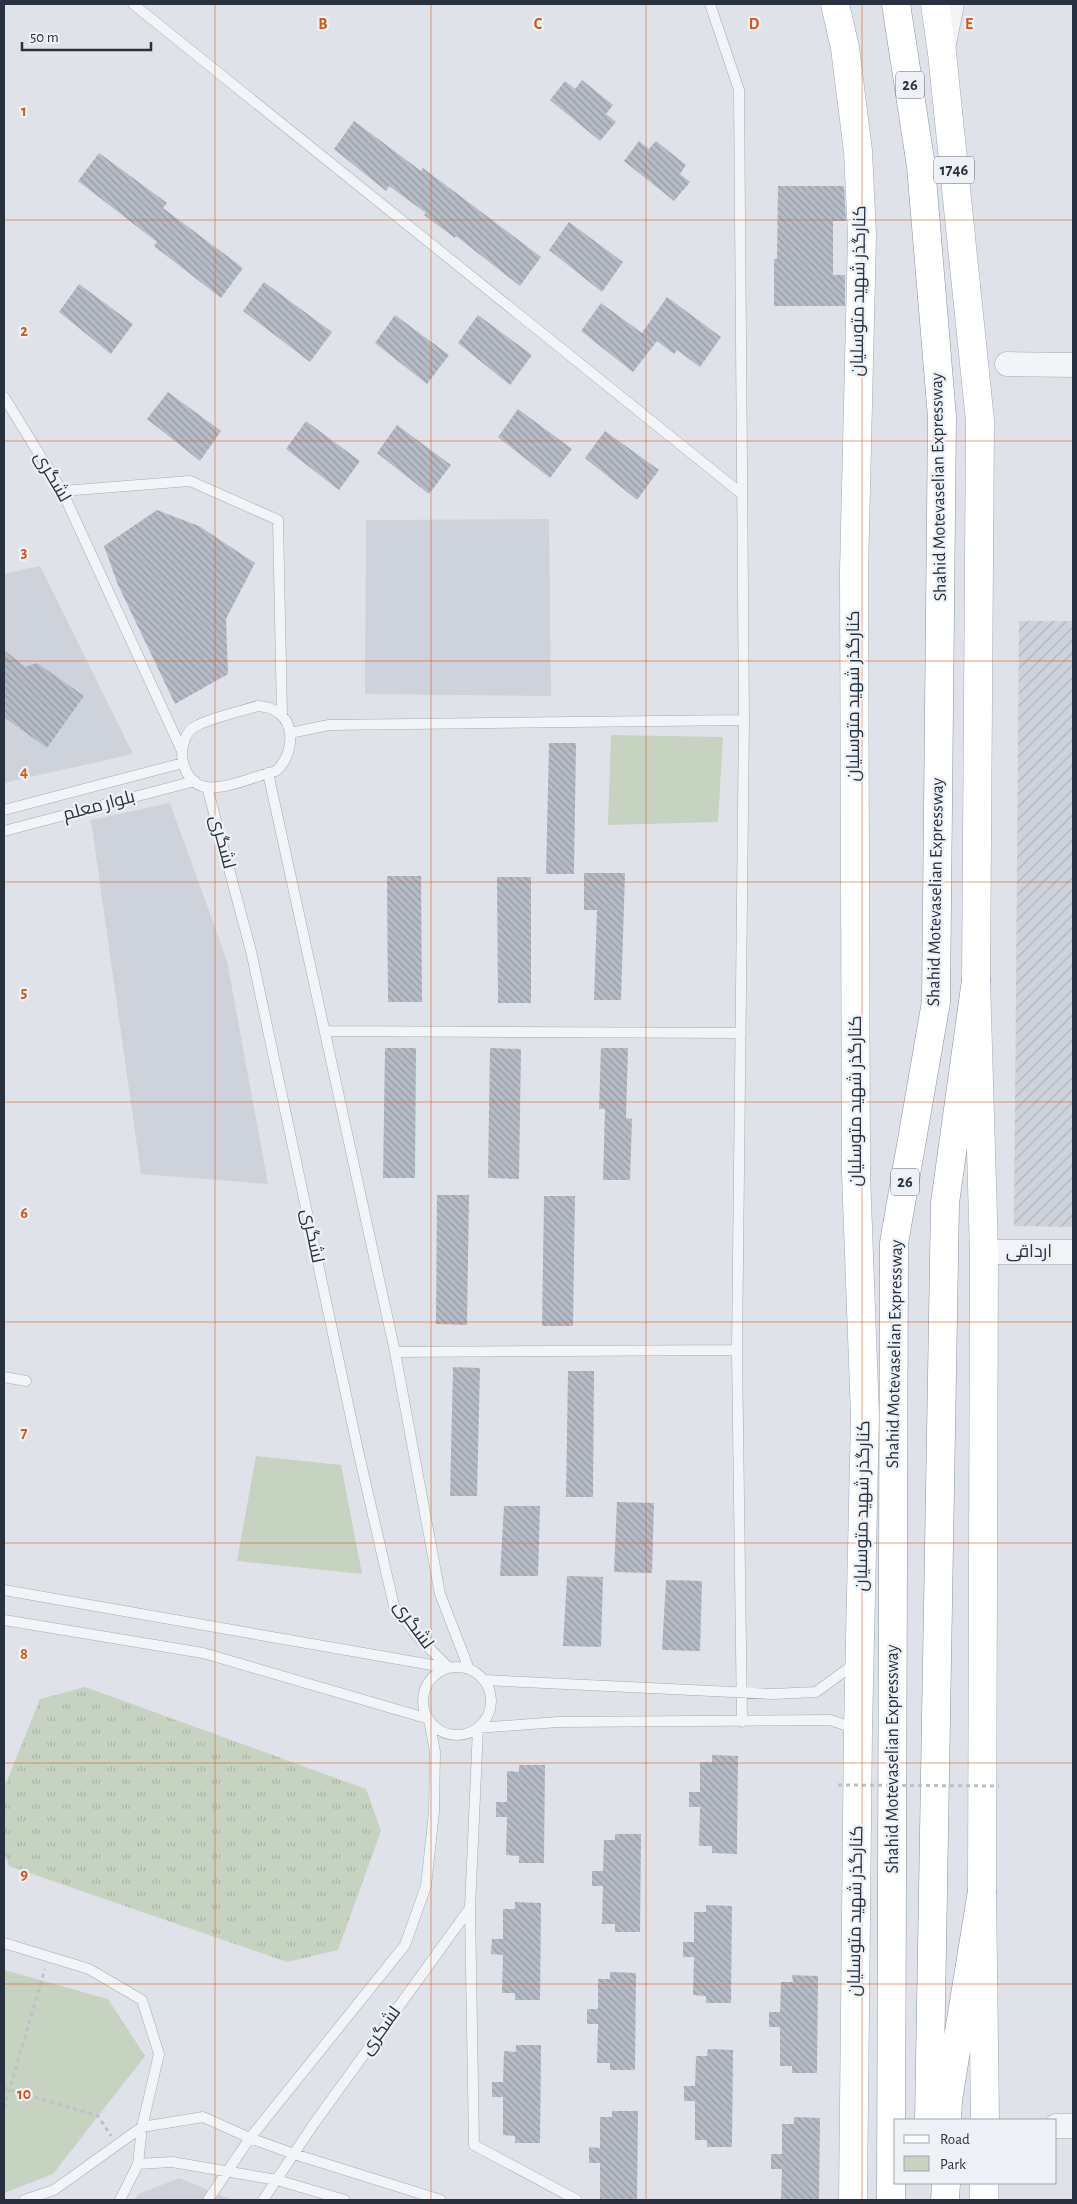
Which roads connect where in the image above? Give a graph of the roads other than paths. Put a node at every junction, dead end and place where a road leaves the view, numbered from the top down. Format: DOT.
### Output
graph roads {
  1 [pos="133,4"];
  2 [pos="710,4"];
  3 [pos="835,4"];
  4 [pos="896,4"];
  5 [pos="935,4"];
  6 [pos="952,4"];
  7 [pos="942,53"];
  8 [pos="1007,364"];
  9 [pos="1073,366"];
  10 [pos="4,397"];
  11 [pos="62,491"];
  12 [pos="742,494"];
  13 [pos="282,715"];
  14 [pos="744,720"];
  15 [pos="290,733"];
  16 [pos="182,751"];
  17 [pos="183,763"];
  18 [pos="268,773"];
  19 [pos="195,781"];
  20 [pos="207,787"];
  21 [pos="4,810"];
  22 [pos="4,831"];
  23 [pos="976,980"];
  24 [pos="325,1031"];
  25 [pos="741,1034"];
  26 [pos="984,1252"];
  27 [pos="1073,1252"];
  28 [pos="894,1268"];
  29 [pos="738,1350"];
  30 [pos="396,1352"];
  31 [pos="4,1378"];
  32 [pos="26,1382"];
  33 [pos="865,1416"];
  34 [pos="4,1590"];
  35 [pos="4,1620"];
  36 [pos="860,1660"];
  37 [pos="449,1668"];
  38 [pos="468,1669"];
  39 [pos="484,1680"];
  40 [pos="741,1691"];
  41 [pos="429,1719"];
  42 [pos="742,1722"];
  43 [pos="478,1728"];
  44 [pos="858,1729"];
  45 [pos="982,1891"];
  46 [pos="470,1908"];
  47 [pos="4,1943"];
  48 [pos="929,2119"];
  49 [pos="947,2119"];
  50 [pos="985,2119"];
  51 [pos="1057,2126"];
  52 [pos="1073,2126"];
  53 [pos="142,2127"];
  54 [pos="250,2138"];
  55 [pos="294,2154"];
  56 [pos="138,2164"];
  57 [pos="227,2172"];
  58 [pos="277,2180"];
  59 [pos="928,2184"];
  60 [pos="946,2184"];
  61 [pos="984,2184"];
  62 [pos="24,2200"];
  63 [pos="120,2200"];
  64 [pos="208,2200"];
  65 [pos="263,2200"];
  66 [pos="345,2200"];
  67 [pos="441,2200"];
  68 [pos="577,2200"];
  69 [pos="853,2200"];
  70 [pos="892,2200"];
  71 [pos="928,2200"];
  72 [pos="945,2200"];
  73 [pos="984,2200"];
  1 -- 12 [label="lane"];
  2 -- 12 [label="lane"];
  3 -- 33 [label="main road, کنارگذر شهید متوسلیان"];
  4 -- 28 [label="main road, Shahid Motevaselian Expressway / 26"];
  5 -- 7 [label="main road, 1746"];
  6 -- 7 [label="street"];
  7 -- 23 [label="main road, 1746"];
  8 -- 9 [label="street"];
  10 -- 11 [label="lane, لشگری"];
  11 -- 13 [label="lane"];
  11 -- 16 [label="lane, لشگری"];
  12 -- 14 [label="lane"];
  13 -- 15 [label="lane"];
  13 -- 16 [label="lane"];
  14 -- 15 [label="lane"];
  14 -- 25 [label="lane"];
  15 -- 18 [label="lane"];
  16 -- 17 [label="lane"];
  17 -- 19 [label="lane"];
  17 -- 21 [label="lane, بلوار معلم"];
  18 -- 20 [label="lane"];
  18 -- 24 [label="lane, لشگری"];
  19 -- 20 [label="lane"];
  19 -- 22 [label="lane, بلوار معلم"];
  20 -- 37 [label="lane, لشگری"];
  23 -- 26 [label="main road"];
  23 -- 48 [label="main road"];
  24 -- 25 [label="lane"];
  24 -- 30 [label="lane, لشگری"];
  25 -- 29 [label="lane"];
  26 -- 27 [label="street, ارداقی"];
  26 -- 45 [label="main road"];
  28 -- 33 [label="main road"];
  28 -- 70 [label="main road, Shahid Motevaselian Expressway / 26"];
  29 -- 30 [label="lane"];
  29 -- 40 [label="lane"];
  30 -- 38 [label="lane, لشگری"];
  31 -- 32 [label="lane"];
  33 -- 36 [label="main road, کنارگذر شهید متوسلیان"];
  34 -- 37 [label="lane"];
  35 -- 41 [label="lane"];
  36 -- 40 [label="lane"];
  36 -- 44 [label="main road, کنارگذر شهید متوسلیان"];
  37 -- 38 [label="lane"];
  37 -- 41 [label="lane"];
  38 -- 39 [label="lane"];
  39 -- 40 [label="lane"];
  39 -- 43 [label="lane"];
  40 -- 42 [label="lane"];
  41 -- 43 [label="lane"];
  41 -- 54 [label="lane, لشگری"];
  42 -- 43 [label="lane"];
  42 -- 44 [label="lane"];
  43 -- 46 [label="lane"];
  44 -- 69 [label="main road, کنارگذر شهید متوسلیان"];
  45 -- 49 [label="main road"];
  45 -- 50 [label="main road"];
  46 -- 55 [label="lane, لشگری"];
  46 -- 68 [label="lane"];
  47 -- 53 [label="lane"];
  51 -- 52 [label="street"];
  53 -- 54 [label="lane"];
  53 -- 56 [label="lane"];
  53 -- 62 [label="lane"];
  54 -- 55 [label="lane"];
  54 -- 57 [label="lane, لشگری"];
  55 -- 58 [label="lane, لشگری"];
  55 -- 67 [label="lane"];
  56 -- 57 [label="lane"];
  56 -- 63 [label="lane"];
  57 -- 58 [label="lane"];
  57 -- 64 [label="lane, لشگری"];
  58 -- 65 [label="lane, لشگری"];
  58 -- 66 [label="lane"];
  59 -- 71 [label="main road"];
  60 -- 72 [label="main road"];
  61 -- 73 [label="main road"];
}
